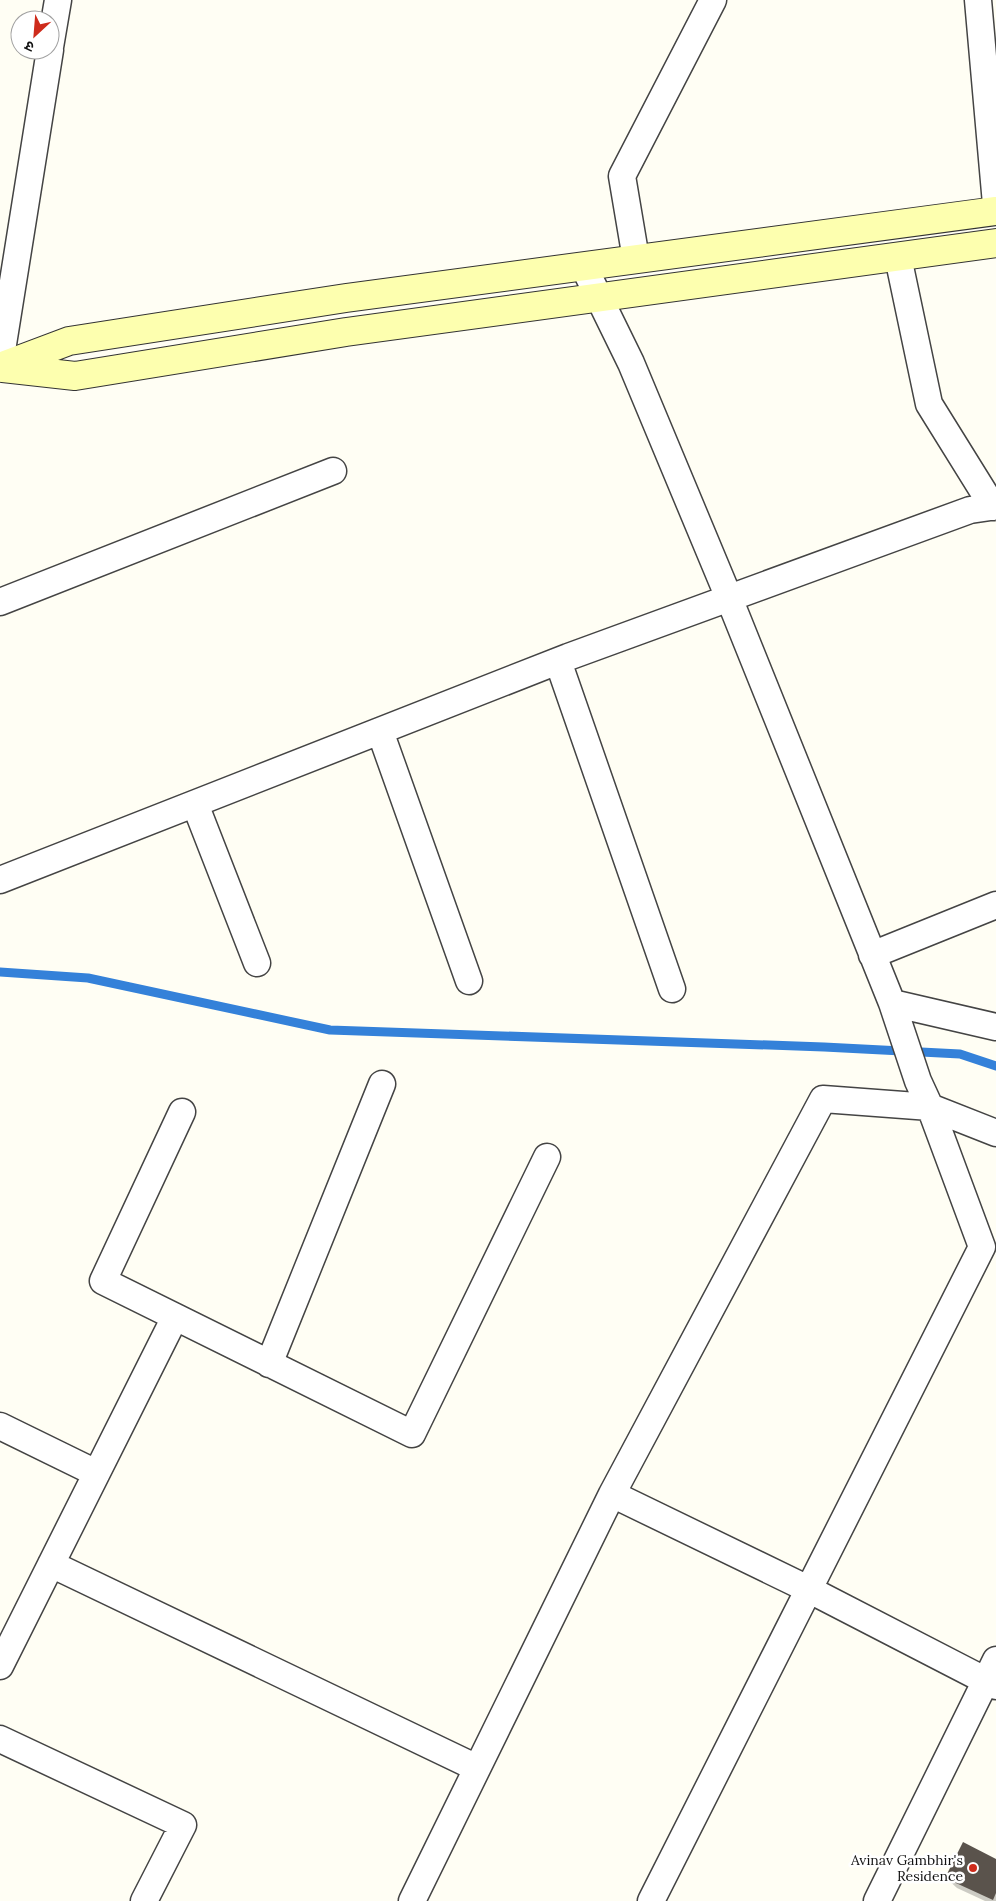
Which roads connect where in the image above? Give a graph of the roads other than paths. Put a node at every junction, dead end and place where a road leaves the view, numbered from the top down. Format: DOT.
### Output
graph roads {
  1 [pos="713,0"];
  2 [pos="978,0"];
  3 [pos="48,60"];
  4 [pos="996,204"];
  5 [pos="996,211"];
  6 [pos="996,244"];
  7 [pos="898,257"];
  8 [pos="636,259"];
  9 [pos="584,267"];
  10 [pos="599,298"];
  11 [pos="0,363"];
  12 [pos="0,367"];
  13 [pos="333,471"];
  14 [pos="995,507"];
  15 [pos="729,598"];
  16 [pos="0,602"];
  17 [pos="558,661"];
  18 [pos="380,731"];
  19 [pos="194,804"];
  20 [pos="0,880"];
  21 [pos="996,905"];
  22 [pos="872,955"];
  23 [pos="257,963"];
  24 [pos="469,982"];
  25 [pos="672,989"];
  26 [pos="896,1015"];
  27 [pos="996,1027"];
  28 [pos="382,1084"];
  29 [pos="930,1107"];
  30 [pos="182,1112"];
  31 [pos="996,1133"];
  32 [pos="547,1157"];
  33 [pos="175,1317"];
  34 [pos="269,1364"];
  35 [pos="0,1426"];
  36 [pos="96,1473"];
  37 [pos="612,1494"];
  38 [pos="51,1564"];
  39 [pos="808,1589"];
  40 [pos="0,1666"];
  41 [pos="993,1676"];
  42 [pos="0,1740"];
  43 [pos="477,1768"];
  44 [pos="144,1901"];
  45 [pos="412,1901"];
  46 [pos="651,1901"];
  47 [pos="878,1901"];
  1 -- 8 [label="street"];
  2 -- 4 [label="street"];
  3 -- 11 [label="street"];
  5 -- 8 [label="street"];
  6 -- 7 [label="street"];
  7 -- 10 [label="street"];
  7 -- 14 [label="street"];
  8 -- 9 [label="street"];
  9 -- 10 [label="street"];
  9 -- 12 [label="street"];
  10 -- 12 [label="street"];
  10 -- 15 [label="street"];
  13 -- 16 [label="street"];
  14 -- 15 [label="street"];
  15 -- 17 [label="street"];
  15 -- 22 [label="street"];
  17 -- 18 [label="street"];
  17 -- 25 [label="street"];
  18 -- 19 [label="street"];
  18 -- 24 [label="street"];
  19 -- 20 [label="street"];
  19 -- 23 [label="street"];
  21 -- 22 [label="street"];
  22 -- 26 [label="street"];
  26 -- 27 [label="street"];
  26 -- 29 [label="street"];
  28 -- 34 [label="street"];
  29 -- 31 [label="street"];
  29 -- 37 [label="street"];
  29 -- 39 [label="street"];
  30 -- 33 [label="street"];
  32 -- 34 [label="street"];
  33 -- 34 [label="street"];
  33 -- 36 [label="street"];
  35 -- 36 [label="street"];
  36 -- 38 [label="street"];
  37 -- 39 [label="street"];
  37 -- 43 [label="street"];
  38 -- 40 [label="street"];
  38 -- 43 [label="street"];
  39 -- 41 [label="street"];
  39 -- 46 [label="street"];
  41 -- 47 [label="street"];
  42 -- 44 [label="street"];
  43 -- 45 [label="street"];
}
